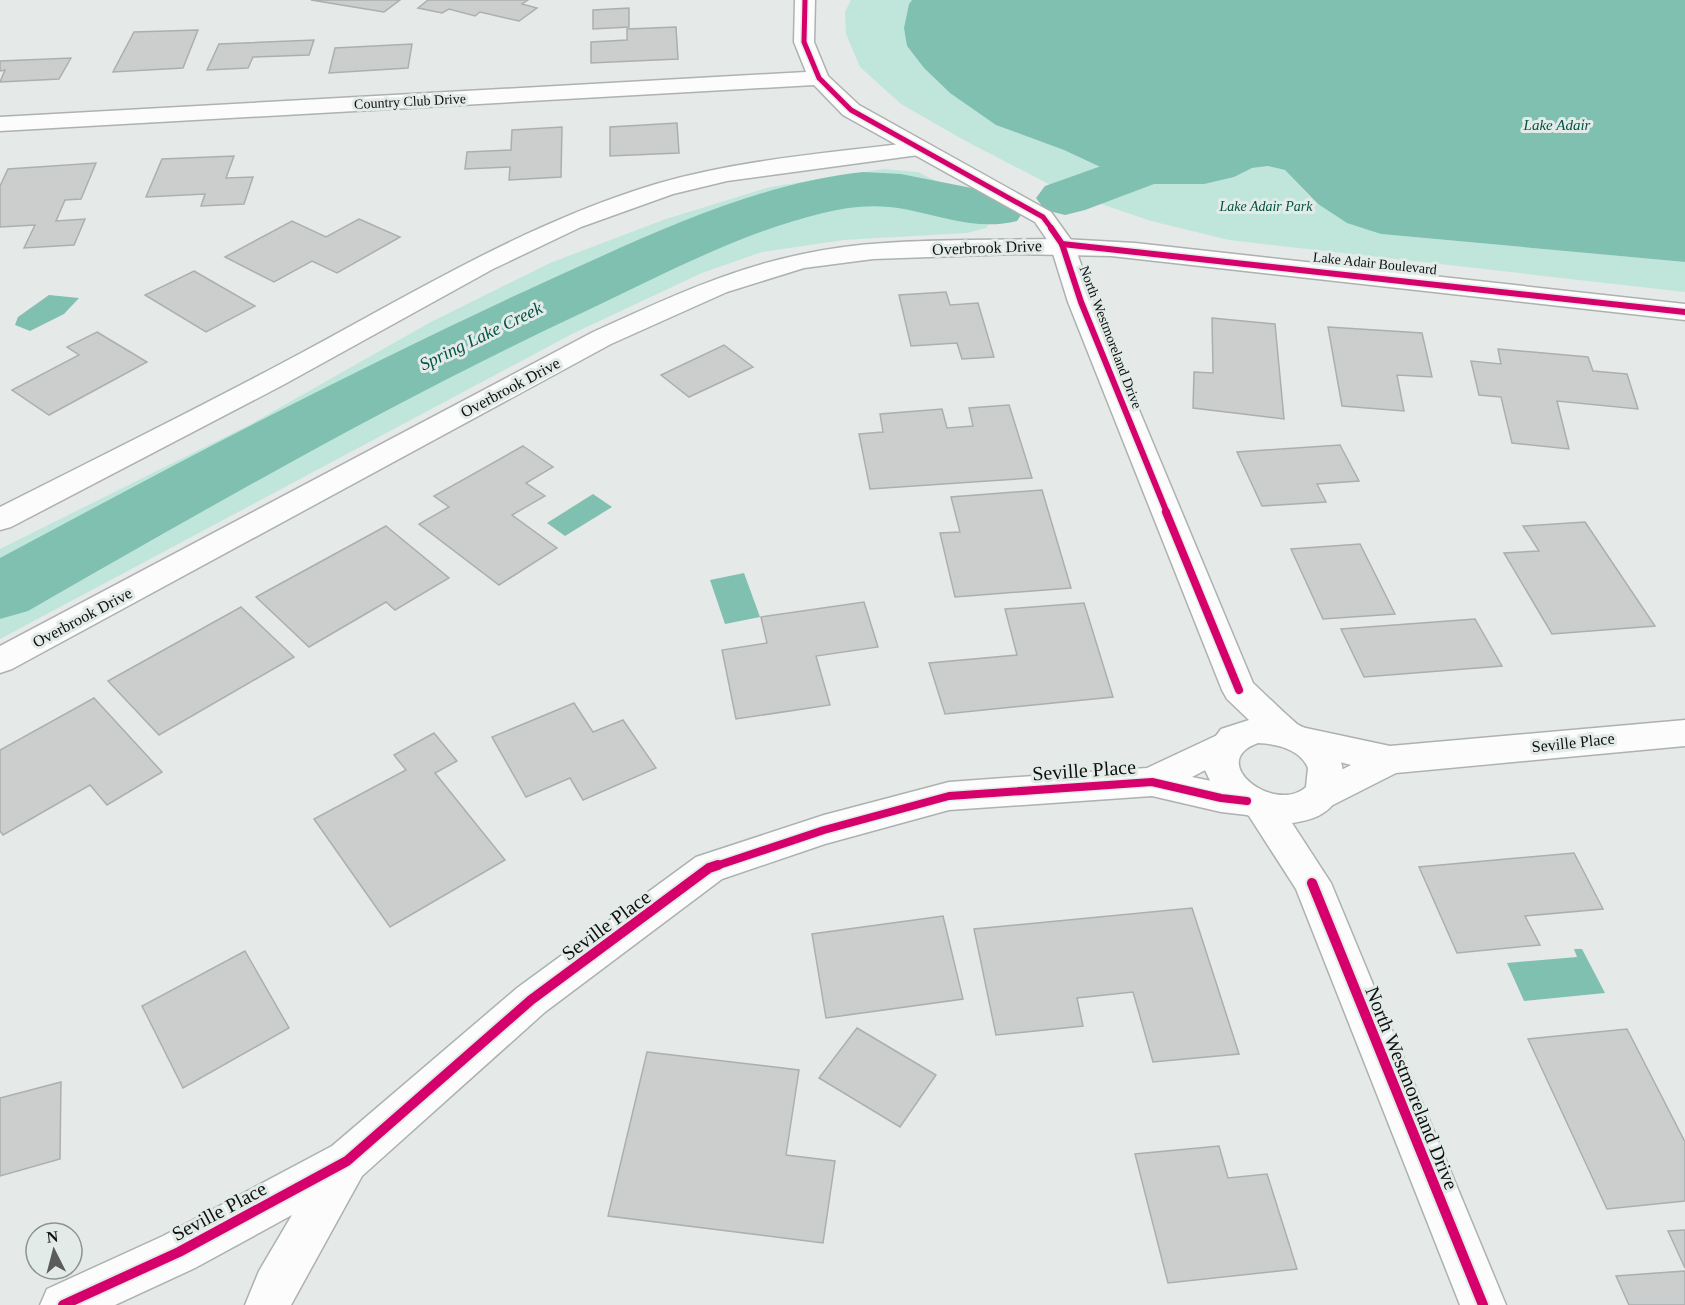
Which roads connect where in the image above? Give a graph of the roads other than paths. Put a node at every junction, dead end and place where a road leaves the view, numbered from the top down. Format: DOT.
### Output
graph roads {
  1 [pos="805,0"];
  2 [pos="819,78"];
  3 [pos="0,124"];
  4 [pos="918,149"];
  5 [pos="1062,244"];
  6 [pos="1685,312"];
  7 [pos="0,520"];
  8 [pos="0,661"];
  9 [pos="1239,690"];
  10 [pos="1685,733"];
  11 [pos="1293,737"];
  12 [pos="1230,741"];
  13 [pos="1390,760"];
  14 [pos="1152,782"];
  15 [pos="1313,802"];
  16 [pos="1254,804"];
  17 [pos="1312,883"];
  18 [pos="347,1161"];
  19 [pos="63,1305"];
  20 [pos="268,1305"];
  21 [pos="1483,1305"];
  1 -- 2 [label="street, North Westmoreland Drive"];
  2 -- 3 [label="street, Country Club Drive"];
  2 -- 4 [label="street, North Westmoreland Drive"];
  4 -- 5 [label="street, North Westmoreland Drive"];
  4 -- 7 [label="street"];
  5 -- 6 [label="street, Lake Adair Boulevard"];
  5 -- 8 [label="street, Overbrook Drive"];
  5 -- 9 [label="street, North Westmoreland Drive"];
  9 -- 11 [label="street, North Westmoreland Drive"];
  9 -- 12 [label="street, North Westmoreland Drive"];
  10 -- 13 [label="street, Seville Place"];
  11 -- 12 [label="street"];
  11 -- 13 [label="street, Seville Place"];
  11 -- 15 [label="street"];
  12 -- 14 [label="street, Seville Place"];
  12 -- 16 [label="street"];
  13 -- 15 [label="street, Seville Place"];
  14 -- 16 [label="street, Seville Place"];
  14 -- 18 [label="street, Seville Place"];
  15 -- 16 [label="street"];
  15 -- 17 [label="street, North Westmoreland Drive"];
  16 -- 17 [label="street, North Westmoreland Drive"];
  17 -- 21 [label="street, North Westmoreland Drive"];
  18 -- 19 [label="street, Seville Place"];
  18 -- 20 [label="street"];
}
